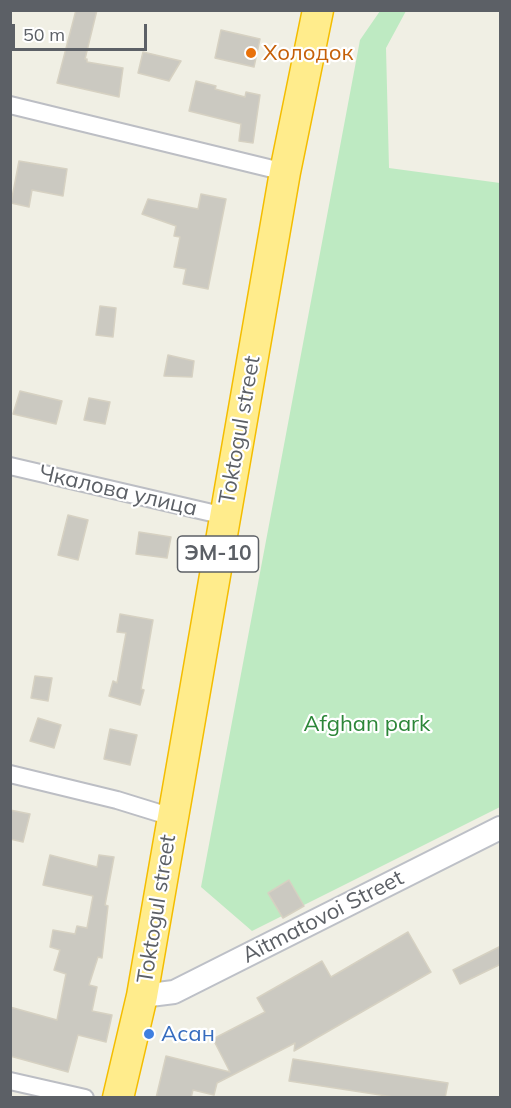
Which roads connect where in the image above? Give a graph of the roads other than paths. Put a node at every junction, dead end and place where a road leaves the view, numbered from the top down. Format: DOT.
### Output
graph roads {
  1 [pos="318,10"];
  2 [pos="10,105"];
  3 [pos="285,172"];
  4 [pos="10,466"];
  5 [pos="225,516"];
  6 [pos="10,774"];
  7 [pos="172,816"];
  8 [pos="501,828"];
  9 [pos="142,996"];
  10 [pos="10,1081"];
  11 [pos="85,1098"];
  12 [pos="118,1098"];
  1 -- 3 [label="highway, Toktogul street / ЭМ-10"];
  2 -- 3 [label="street"];
  3 -- 5 [label="highway, Toktogul street / ЭМ-10"];
  4 -- 5 [label="street, Чкалова улица"];
  5 -- 7 [label="highway, Toktogul street / ЭМ-10"];
  6 -- 7 [label="street"];
  7 -- 9 [label="highway, Toktogul street / ЭМ-10"];
  8 -- 9 [label="main road, Aitmatovoi Street"];
  9 -- 12 [label="highway, Toktogul street / ЭМ-10"];
  10 -- 11 [label="street"];
}
